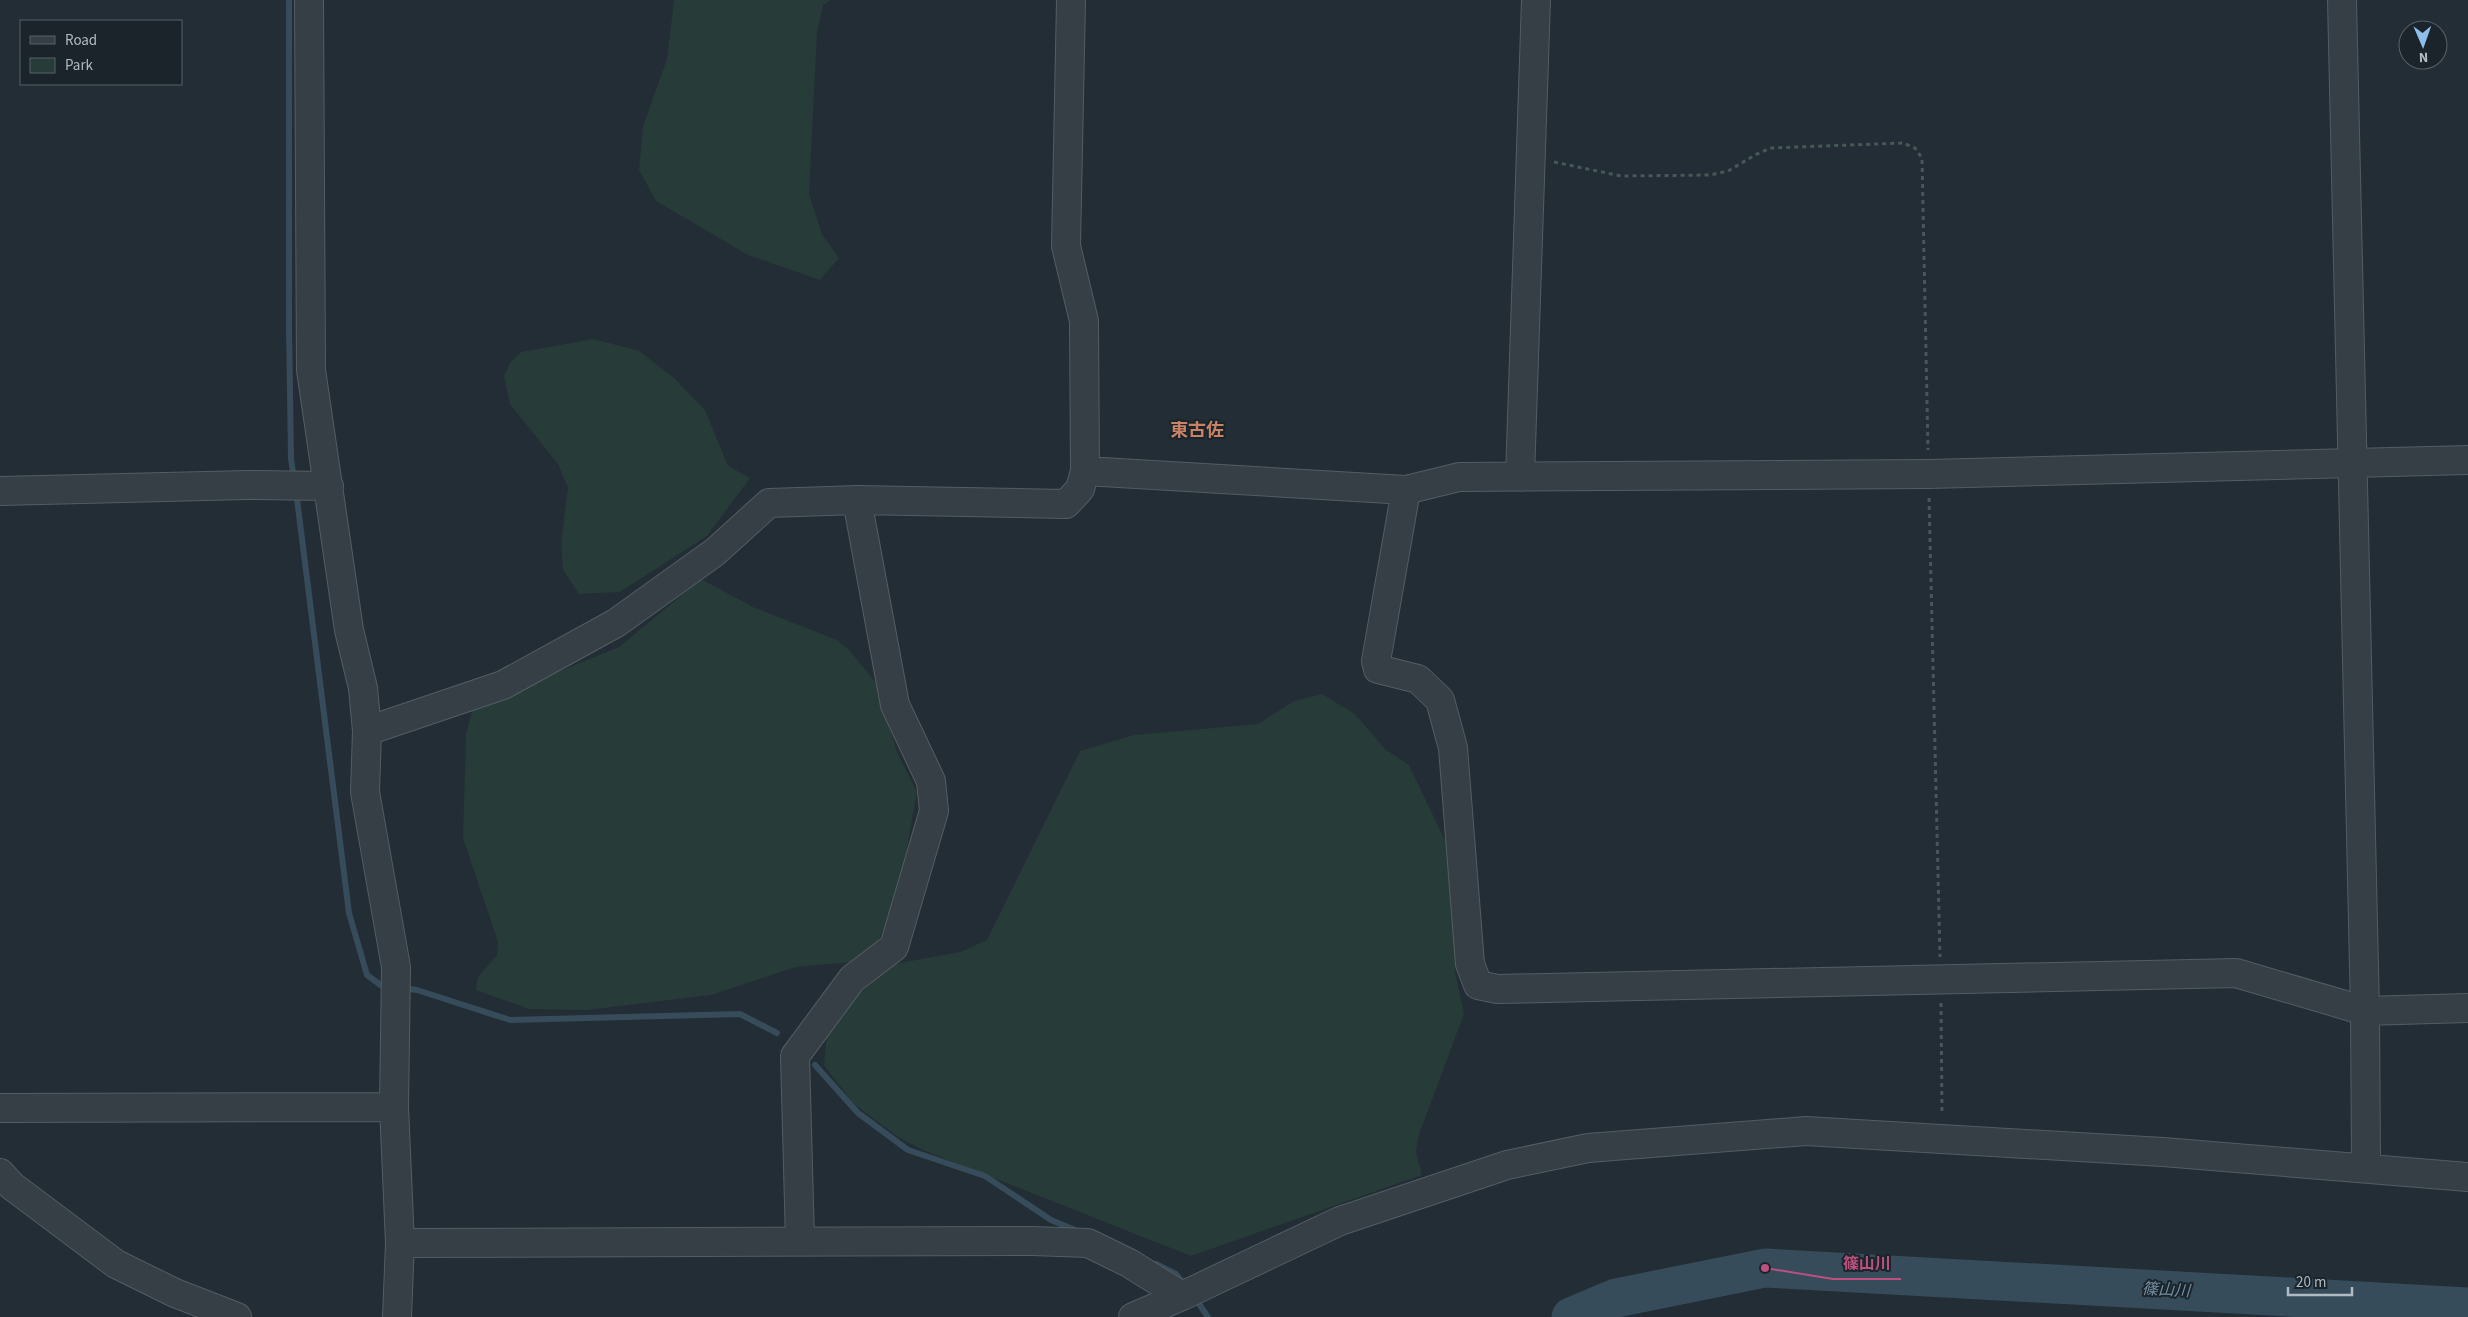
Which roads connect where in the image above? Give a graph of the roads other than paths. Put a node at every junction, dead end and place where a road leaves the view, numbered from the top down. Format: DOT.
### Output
graph roads {
  1 [pos="309,0"];
  2 [pos="1071,0"];
  3 [pos="1536,0"];
  4 [pos="2342,0"];
  5 [pos="2468,460"];
  6 [pos="2353,462"];
  7 [pos="1085,471"];
  8 [pos="1520,477"];
  9 [pos="329,486"];
  10 [pos="1406,490"];
  11 [pos="0,491"];
  12 [pos="857,500"];
  13 [pos="368,732"];
  14 [pos="2468,1008"];
  15 [pos="2365,1010"];
  16 [pos="394,1107"];
  17 [pos="0,1108"];
  18 [pos="2366,1168"];
  19 [pos="0,1173"];
  20 [pos="2468,1177"];
  21 [pos="800,1241"];
  22 [pos="400,1243"];
  23 [pos="1182,1296"];
  24 [pos="237,1317"];
  25 [pos="397,1317"];
  26 [pos="1133,1317"];
  1 -- 9 [label="street"];
  2 -- 7 [label="street"];
  3 -- 8 [label="street"];
  4 -- 6 [label="street"];
  5 -- 6 [label="street"];
  6 -- 8 [label="street"];
  6 -- 15 [label="street"];
  7 -- 10 [label="street"];
  7 -- 12 [label="street"];
  8 -- 10 [label="street"];
  9 -- 11 [label="street"];
  9 -- 13 [label="street"];
  10 -- 15 [label="street"];
  12 -- 13 [label="street"];
  12 -- 21 [label="street"];
  13 -- 16 [label="street"];
  14 -- 15 [label="street"];
  15 -- 18 [label="street"];
  16 -- 17 [label="street"];
  16 -- 22 [label="street"];
  18 -- 20 [label="street"];
  18 -- 23 [label="street"];
  19 -- 24 [label="street"];
  21 -- 22 [label="street"];
  21 -- 23 [label="street"];
  22 -- 25 [label="street"];
  23 -- 26 [label="street"];
}
